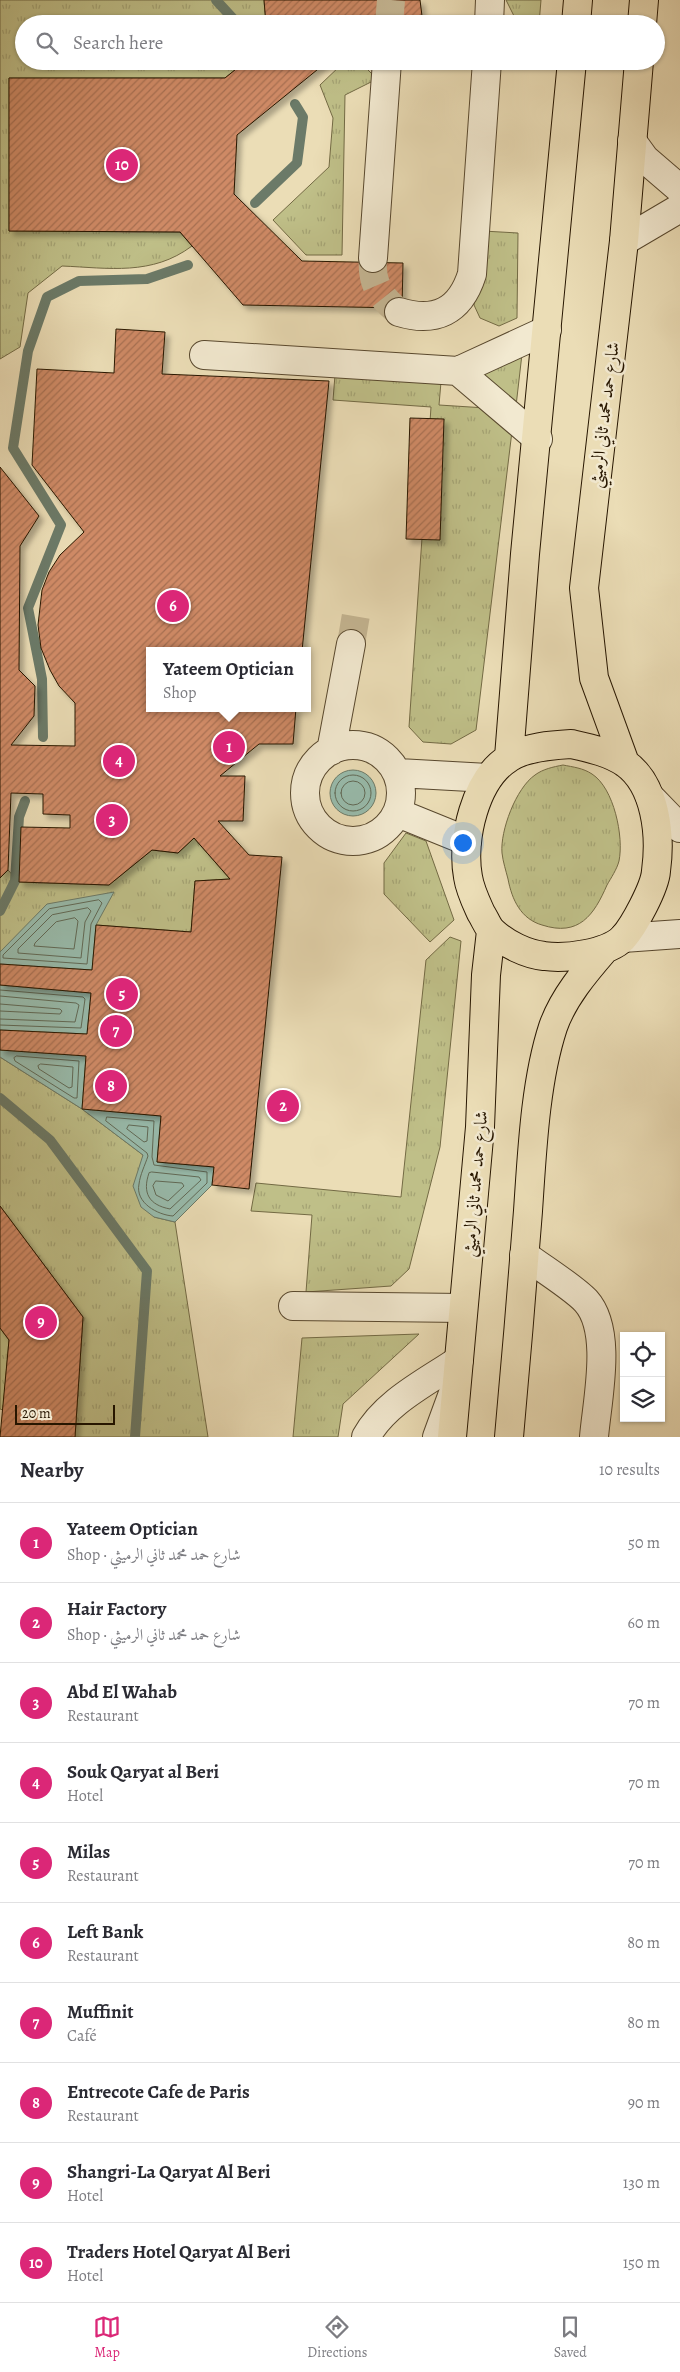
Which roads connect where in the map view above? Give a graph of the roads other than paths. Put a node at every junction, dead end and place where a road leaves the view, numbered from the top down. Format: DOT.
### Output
graph roads {
  1 [pos="490,0"];
  2 [pos="578,0"];
  3 [pos="644,0"];
  4 [pos="490,15"];
  5 [pos="577,15"];
  6 [pos="643,15"];
  7 [pos="386,70"];
  8 [pos="486,70"];
  9 [pos="571,70"];
  10 [pos="638,70"];
  11 [pos="632,141"];
  12 [pos="680,189"];
  13 [pos="680,208"];
  14 [pos="624,241"];
  15 [pos="373,258"];
  16 [pos="399,312"];
  17 [pos="548,330"];
  18 [pos="204,355"];
  19 [pos="458,371"];
  20 [pos="538,439"];
  21 [pos="351,644"];
  22 [pos="331,751"];
  23 [pos="509,757"];
  24 [pos="625,763"];
  25 [pos="398,773"];
  26 [pos="488,778"];
  27 [pos="650,797"];
  28 [pos="398,813"];
  29 [pos="680,828"];
  30 [pos="467,841"];
  31 [pos="492,932"];
  32 [pos="680,934"];
  33 [pos="614,943"];
  34 [pos="524,1255"];
  35 [pos="293,1306"];
  36 [pos="463,1308"];
  37 [pos="458,1371"];
  38 [pos="366,1437"];
  39 [pos="437,1437"];
  40 [pos="452,1437"];
  41 [pos="510,1437"];
  42 [pos="594,1437"];
  1 -- 4 [label="street"];
  2 -- 5 [label="main road"];
  3 -- 6 [label="main road"];
  7 -- 15 [label="street"];
  8 -- 16 [label="street"];
  9 -- 17 [label="main road"];
  10 -- 11 [label="main road, شارع حمد محمد ثاني الرميثي"];
  11 -- 12 [label="street"];
  11 -- 14 [label="main road, شارع حمد محمد ثاني الرميثي"];
  13 -- 14 [label="street"];
  14 -- 24 [label="main road, شارع حمد محمد ثاني الرميثي"];
  17 -- 19 [label="street"];
  17 -- 20 [label="main road"];
  18 -- 19 [label="street"];
  19 -- 20 [label="street"];
  20 -- 23 [label="main road"];
  21 -- 22 [label="street"];
  22 -- 25 [label="street"];
  22 -- 28 [label="street"];
  23 -- 24 [label="main road"];
  23 -- 26 [label="main road"];
  24 -- 27 [label="main road"];
  25 -- 26 [label="street"];
  25 -- 28 [label="street"];
  26 -- 30 [label="main road"];
  27 -- 29 [label="street"];
  27 -- 33 [label="main road"];
  28 -- 30 [label="street"];
  30 -- 31 [label="main road"];
  31 -- 33 [label="main road"];
  31 -- 36 [label="main road, شارع حمد محمد ثاني الرميثي"];
  32 -- 33 [label="street"];
  33 -- 34 [label="main road"];
  34 -- 41 [label="main road"];
  34 -- 42 [label="street"];
  35 -- 36 [label="street"];
  36 -- 37 [label="main road, شارع حمد محمد ثاني الرميثي"];
  37 -- 38 [label="street"];
  37 -- 39 [label="street"];
  37 -- 40 [label="main road, شارع حمد محمد ثاني الرميثي"];
}
